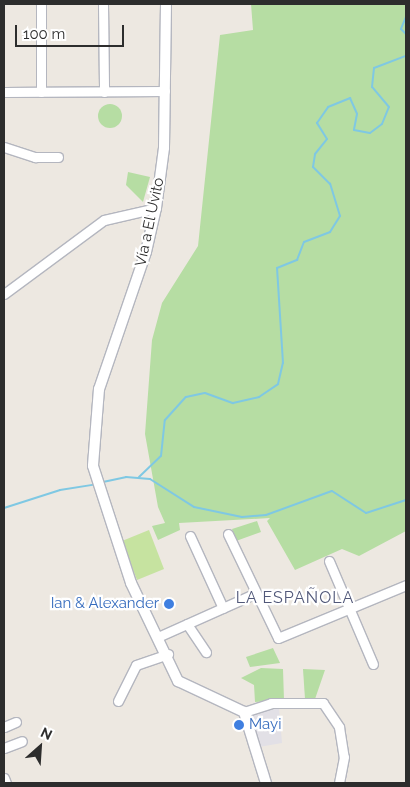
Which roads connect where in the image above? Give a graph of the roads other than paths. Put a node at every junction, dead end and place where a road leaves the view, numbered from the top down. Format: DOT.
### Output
graph roads {
  1 [pos="41,4"];
  2 [pos="103,4"];
  3 [pos="166,4"];
  4 [pos="4,92"];
  5 [pos="41,92"];
  6 [pos="104,92"];
  7 [pos="165,92"];
  8 [pos="4,148"];
  9 [pos="58,156"];
  10 [pos="156,208"];
  11 [pos="4,294"];
  12 [pos="228,534"];
  13 [pos="190,536"];
  14 [pos="329,561"];
  15 [pos="406,585"];
  16 [pos="256,593"];
  17 [pos="223,608"];
  18 [pos="350,608"];
  19 [pos="187,624"];
  20 [pos="160,636"];
  21 [pos="206,652"];
  22 [pos="168,654"];
  23 [pos="373,664"];
  24 [pos="118,701"];
  25 [pos="244,712"];
  26 [pos="16,722"];
  27 [pos="4,727"];
  28 [pos="22,742"];
  29 [pos="4,748"];
  30 [pos="4,778"];
  31 [pos="6,783"];
  32 [pos="266,783"];
  33 [pos="339,783"];
  1 -- 5 [label="street"];
  2 -- 6 [label="street"];
  3 -- 7 [label="street, Vía a El Uvito"];
  4 -- 5 [label="street"];
  5 -- 6 [label="street"];
  6 -- 7 [label="street"];
  7 -- 10 [label="street, Vía a El Uvito"];
  8 -- 9 [label="street"];
  10 -- 11 [label="street"];
  10 -- 20 [label="street, Vía a El Uvito"];
  12 -- 16 [label="street"];
  13 -- 17 [label="street"];
  14 -- 18 [label="street"];
  15 -- 18 [label="street"];
  16 -- 17 [label="street"];
  16 -- 18 [label="street"];
  17 -- 19 [label="street"];
  18 -- 23 [label="street"];
  19 -- 20 [label="street"];
  19 -- 21 [label="street"];
  20 -- 22 [label="street, Vía a El Uvito"];
  22 -- 24 [label="street"];
  22 -- 25 [label="street, Vía a El Uvito"];
  25 -- 32 [label="street"];
  25 -- 33 [label="street"];
  26 -- 27 [label="street"];
  28 -- 29 [label="street"];
  30 -- 31 [label="street"];
}
